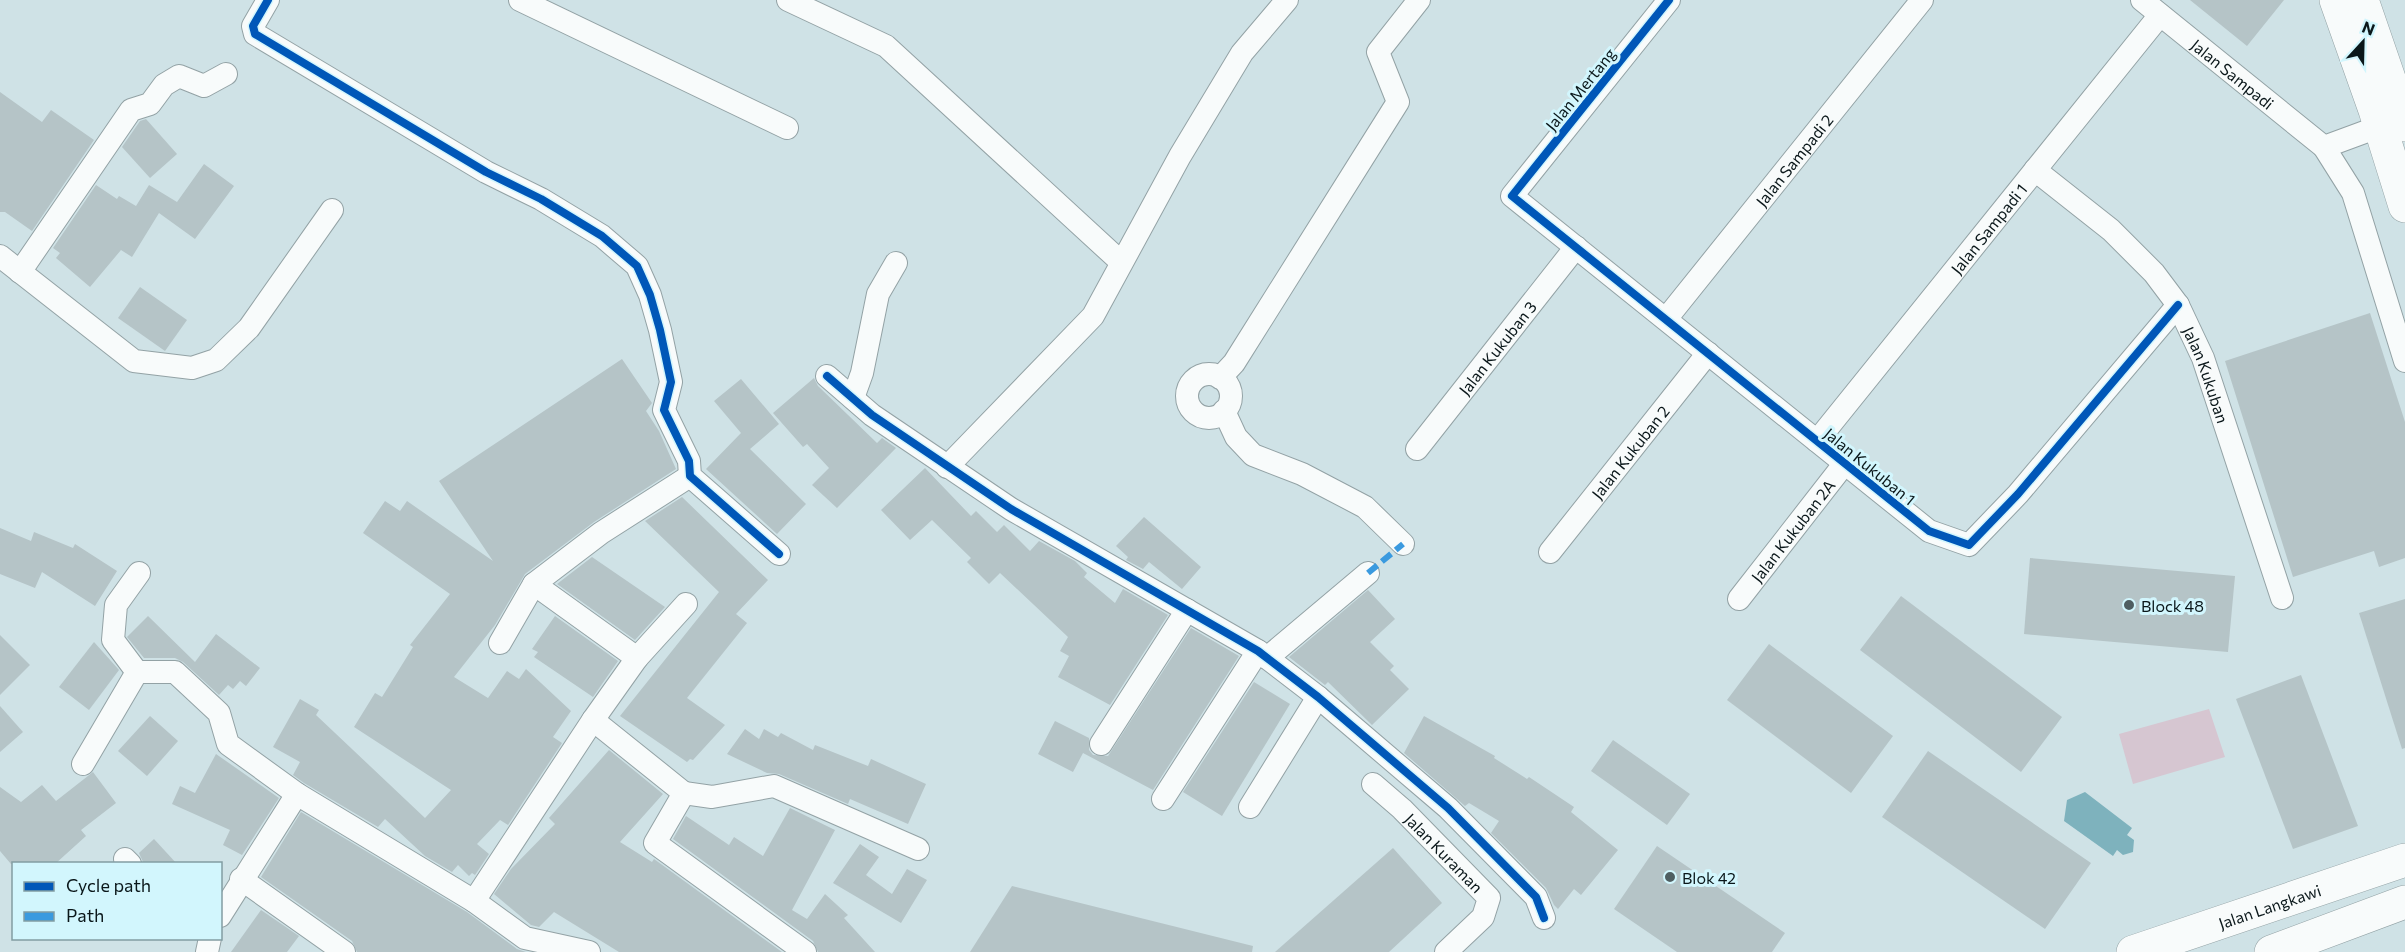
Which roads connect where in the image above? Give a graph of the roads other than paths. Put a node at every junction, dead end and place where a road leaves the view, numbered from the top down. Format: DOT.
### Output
graph roads {
  1 [pos="268,0"];
  2 [pos="520,0"];
  3 [pos="788,0"];
  4 [pos="1287,0"];
  5 [pos="1419,0"];
  6 [pos="1669,0"];
  7 [pos="1922,0"];
  8 [pos="2142,0"];
  9 [pos="2336,0"];
  10 [pos="2362,0"];
  11 [pos="2160,15"];
  12 [pos="226,74"];
  13 [pos="2393,111"];
  14 [pos="787,128"];
  15 [pos="2324,147"];
  16 [pos="2035,170"];
  17 [pos="1512,196"];
  18 [pos="2405,206"];
  19 [pos="332,210"];
  20 [pos="1576,247"];
  21 [pos="0,256"];
  22 [pos="896,262"];
  23 [pos="1121,262"];
  24 [pos="20,272"];
  25 [pos="2178,305"];
  26 [pos="1666,319"];
  27 [pos="1708,353"];
  28 [pos="2405,361"];
  29 [pos="827,376"];
  30 [pos="1220,378"];
  31 [pos="853,398"];
  32 [pos="1224,411"];
  33 [pos="1817,441"];
  34 [pos="1417,449"];
  35 [pos="1845,463"];
  36 [pos="947,467"];
  37 [pos="690,476"];
  38 [pos="1403,544"];
  39 [pos="1550,552"];
  40 [pos="779,554"];
  41 [pos="139,573"];
  42 [pos="1368,573"];
  43 [pos="534,584"];
  44 [pos="2282,598"];
  45 [pos="1739,599"];
  46 [pos="686,604"];
  47 [pos="1187,610"];
  48 [pos="500,642"];
  49 [pos="1262,654"];
  50 [pos="637,658"];
  51 [pos="137,672"];
  52 [pos="1318,697"];
  53 [pos="593,720"];
  54 [pos="1101,744"];
  55 [pos="83,765"];
  56 [pos="1373,784"];
  57 [pos="684,793"];
  58 [pos="297,794"];
  59 [pos="1163,799"];
  60 [pos="1250,807"];
  61 [pos="1448,808"];
  62 [pos="1425,833"];
  63 [pos="918,849"];
  64 [pos="2405,860"];
  65 [pos="242,879"];
  66 [pos="474,901"];
  67 [pos="2405,902"];
  68 [pos="222,913"];
  69 [pos="1544,918"];
  70 [pos="344,952"];
  71 [pos="590,952"];
  72 [pos="805,952"];
  73 [pos="1446,952"];
  74 [pos="2133,952"];
  75 [pos="2271,952"];
  1 -- 37 [label="street"];
  2 -- 14 [label="street"];
  3 -- 23 [label="street"];
  4 -- 23 [label="street"];
  5 -- 30 [label="street"];
  6 -- 17 [label="street, Jalan Mertang"];
  7 -- 26 [label="street, Jalan Sampadi 2"];
  8 -- 11 [label="street, Jalan Sampadi"];
  9 -- 13 [label="street"];
  10 -- 13 [label="street"];
  11 -- 15 [label="street, Jalan Sampadi"];
  11 -- 16 [label="street, Jalan Sampadi 1"];
  12 -- 24 [label="street"];
  13 -- 15 [label="street"];
  13 -- 18 [label="street"];
  15 -- 28 [label="street, Jalan Sampadi"];
  16 -- 25 [label="street, Jalan Kukuban"];
  16 -- 33 [label="street, Jalan Sampadi 1"];
  17 -- 20 [label="street, Jalan Kukuban 1"];
  19 -- 24 [label="street"];
  20 -- 26 [label="street, Jalan Kukuban 1"];
  20 -- 34 [label="street, Jalan Kukuban 3"];
  21 -- 24 [label="street"];
  22 -- 31 [label="street"];
  23 -- 36 [label="street"];
  25 -- 35 [label="street, Jalan Kukuban 1"];
  25 -- 44 [label="street, Jalan Kukuban"];
  26 -- 27 [label="street, Jalan Kukuban 1"];
  27 -- 33 [label="street, Jalan Kukuban 1"];
  27 -- 39 [label="street, Jalan Kukuban 2"];
  29 -- 31 [label="street"];
  30 -- 32 [label="street"];
  30 -- 32 [label="street"];
  31 -- 36 [label="street"];
  32 -- 38 [label="street"];
  33 -- 35 [label="street, Jalan Kukuban 1"];
  35 -- 45 [label="street, Jalan Kukuban 2A"];
  36 -- 47 [label="street"];
  37 -- 40 [label="street"];
  37 -- 43 [label="street"];
  41 -- 51 [label="street"];
  42 -- 49 [label="street"];
  43 -- 48 [label="street"];
  43 -- 50 [label="street"];
  46 -- 50 [label="street"];
  47 -- 49 [label="street"];
  47 -- 54 [label="street"];
  49 -- 52 [label="street"];
  49 -- 59 [label="street"];
  50 -- 53 [label="street"];
  51 -- 55 [label="street"];
  51 -- 58 [label="street"];
  52 -- 60 [label="street"];
  52 -- 61 [label="street"];
  53 -- 57 [label="street"];
  53 -- 66 [label="street"];
  56 -- 62 [label="street, Jalan Kuraman"];
  57 -- 63 [label="street"];
  57 -- 72 [label="street"];
  58 -- 65 [label="street"];
  58 -- 66 [label="street"];
  61 -- 62 [label="street"];
  61 -- 69 [label="street"];
  62 -- 73 [label="street, Jalan Kuraman"];
  64 -- 74 [label="street, Jalan Langkawi"];
  65 -- 68 [label="street"];
  65 -- 70 [label="street"];
  66 -- 71 [label="street"];
  67 -- 75 [label="street"];
}
